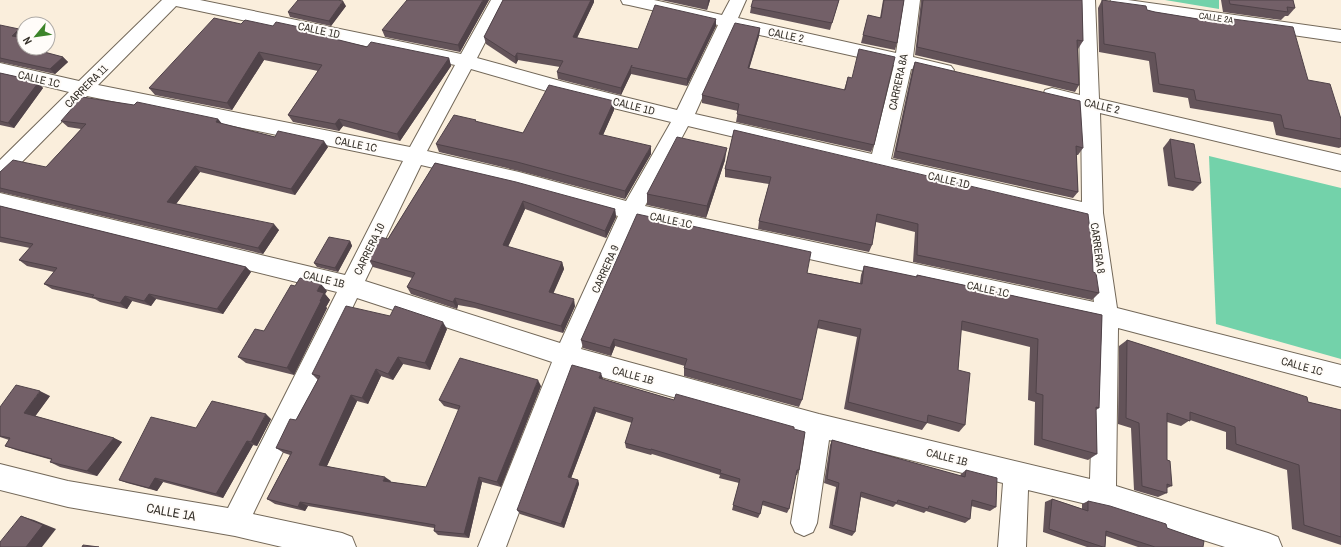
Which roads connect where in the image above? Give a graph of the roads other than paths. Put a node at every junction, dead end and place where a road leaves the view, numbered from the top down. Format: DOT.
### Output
graph roads {
  1 [pos="173,0"];
  2 [pos="499,0"];
  3 [pos="629,0"];
  4 [pos="738,0"];
  5 [pos="912,0"];
  6 [pos="1087,0"];
  7 [pos="1091,0"];
  8 [pos="727,22"];
  9 [pos="1341,36"];
  10 [pos="904,60"];
  11 [pos="466,62"];
  12 [pos="0,69"];
  13 [pos="958,73"];
  14 [pos="84,89"];
  15 [pos="1036,91"];
  16 [pos="1090,103"];
  17 [pos="683,118"];
  18 [pos="415,156"];
  19 [pos="880,164"];
  20 [pos="1341,164"];
  21 [pos="0,172"];
  22 [pos="0,201"];
  23 [pos="631,211"];
  24 [pos="1093,213"];
  25 [pos="351,286"];
  26 [pos="1107,315"];
  27 [pos="566,356"];
  28 [pos="1341,376"];
  29 [pos="819,426"];
  30 [pos="1016,474"];
  31 [pos="0,477"];
  32 [pos="1103,495"];
  33 [pos="235,523"];
  34 [pos="804,523"];
  35 [pos="342,547"];
  36 [pos="492,547"];
  37 [pos="1012,547"];
  38 [pos="1268,547"];
  1 -- 11 [label="street, CALLE 1D"];
  1 -- 14 [label="street, CARRERA 11"];
  2 -- 11 [label="street, CARRERA 10"];
  3 -- 8 [label="street, CALLE 2"];
  4 -- 8 [label="street, CARRERA 9"];
  5 -- 10 [label="street, CARRERA 8A"];
  6 -- 16 [label="street, CARRERA 8"];
  7 -- 9 [label="street, CALLE 2A"];
  8 -- 10 [label="street, CALLE 2"];
  8 -- 17 [label="street, CARRERA 9"];
  10 -- 13 [label="street, CALLE 2"];
  10 -- 19 [label="street, CARRERA 8A"];
  11 -- 17 [label="street, CALLE 1D"];
  11 -- 18 [label="street, CARRERA 10"];
  12 -- 14 [label="street, CALLE 1C"];
  14 -- 18 [label="street, CALLE 1C"];
  14 -- 21 [label="street, CARRERA 11"];
  15 -- 16 [label="street, CALLE 2"];
  16 -- 20 [label="street, CALLE 2"];
  16 -- 24 [label="street, CARRERA 8"];
  17 -- 19 [label="street, CALLE 1D"];
  17 -- 23 [label="street, CARRERA 9"];
  18 -- 23 [label="street, CALLE 1C"];
  18 -- 25 [label="street, CARRERA 10"];
  19 -- 24 [label="street, CALLE 1D"];
  22 -- 25 [label="street, CALLE 1B"];
  23 -- 26 [label="street, CALLE 1C"];
  23 -- 27 [label="street, CARRERA 9"];
  24 -- 26 [label="street, CARRERA 8"];
  25 -- 27 [label="street, CALLE 1B"];
  25 -- 33 [label="street, CARRERA 10"];
  26 -- 28 [label="street, CALLE 1C"];
  26 -- 32 [label="street, CARRERA 8"];
  27 -- 29 [label="street, CALLE 1B"];
  27 -- 36 [label="street, CARRERA 9"];
  29 -- 30 [label="street, CALLE 1B"];
  29 -- 34 [label="street"];
  30 -- 32 [label="street, CALLE 1B"];
  30 -- 37 [label="street"];
  31 -- 33 [label="street, CALLE 1A"];
  32 -- 38 [label="street, CALLE 1B"];
  33 -- 35 [label="street, CALLE 1A"];
}
